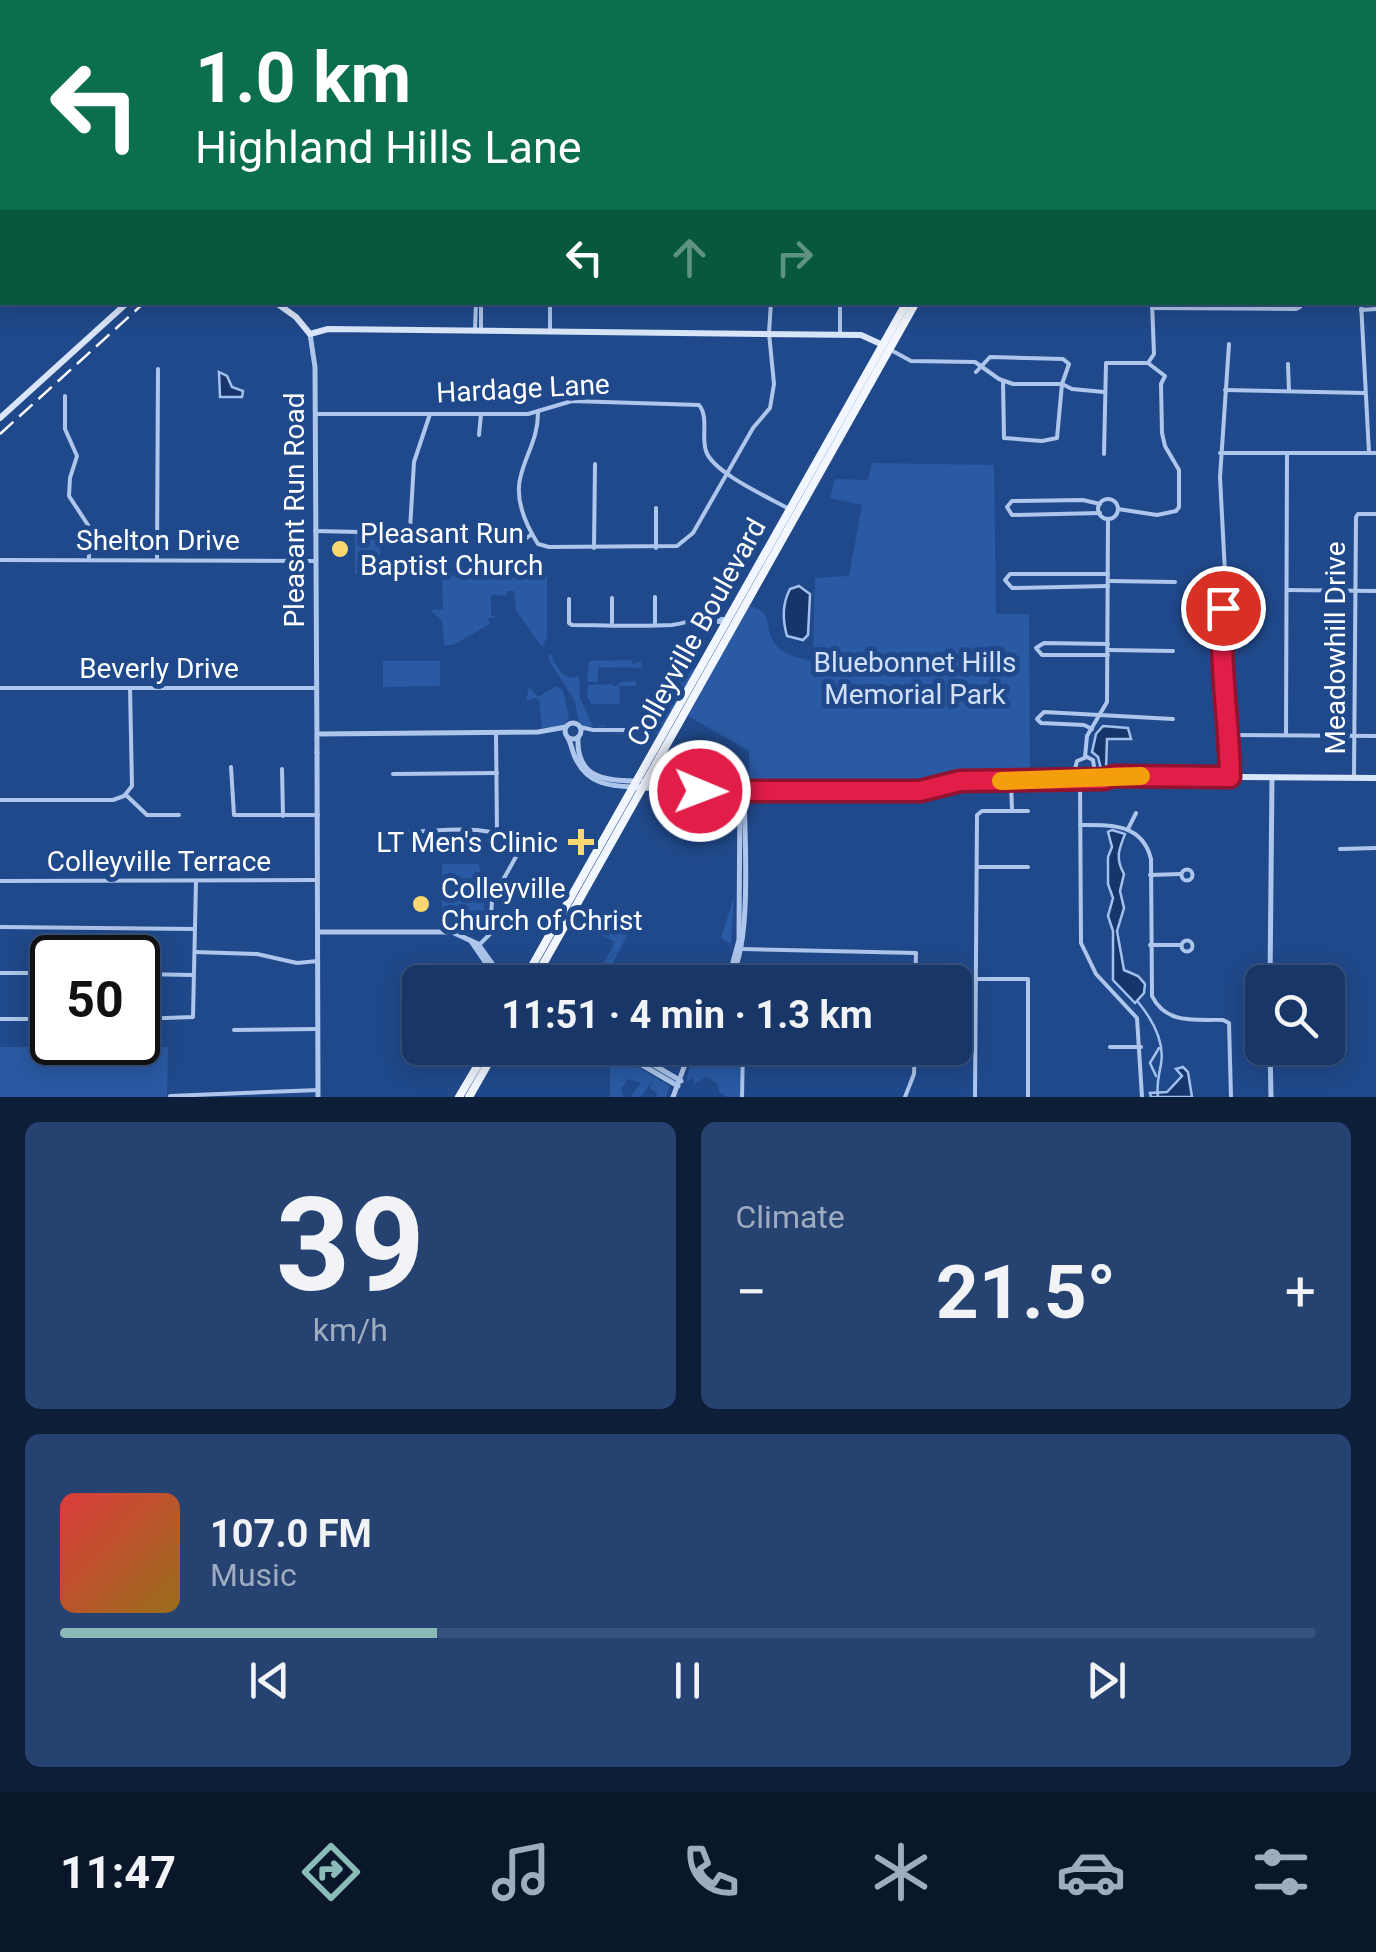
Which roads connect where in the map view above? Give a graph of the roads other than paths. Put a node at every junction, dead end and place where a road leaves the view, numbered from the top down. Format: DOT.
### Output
graph roads {
  1 [pos="125,305"];
  2 [pos="279,305"];
  3 [pos="478,305"];
  4 [pos="550,305"];
  5 [pos="772,305"];
  6 [pos="840,305"];
  7 [pos="906,305"];
  8 [pos="914,305"];
  9 [pos="1361,305"];
  10 [pos="1152,306"];
  11 [pos="1244,306"];
  12 [pos="1300,306"];
  13 [pos="1376,309"];
  14 [pos="1361,310"];
  15 [pos="478,330"];
  16 [pos="550,330"];
  17 [pos="769,333"];
  18 [pos="310,334"];
  19 [pos="840,334"];
  20 [pos="1229,344"];
  21 [pos="887,348"];
  22 [pos="1148,363"];
  23 [pos="1288,364"];
  24 [pos="981,366"];
  25 [pos="158,368"];
  26 [pos="976,372"];
  27 [pos="1004,381"];
  28 [pos="1062,384"];
  29 [pos="1225,390"];
  30 [pos="1289,391"];
  31 [pos="1104,392"];
  32 [pos="1365,393"];
  33 [pos="65,396"];
  34 [pos="538,413"];
  35 [pos="316,414"];
  36 [pos="430,414"];
  37 [pos="481,414"];
  38 [pos="0,418"];
  39 [pos="479,435"];
  40 [pos="835,440"];
  41 [pos="1220,453"];
  42 [pos="1287,453"];
  43 [pos="1369,453"];
  44 [pos="1376,453"];
  45 [pos="1104,454"];
  46 [pos="595,464"];
  47 [pos="727,472"];
  48 [pos="1100,504"];
  49 [pos="656,508"];
  50 [pos="1118,509"];
  51 [pos="791,510"];
  52 [pos="1100,513"];
  53 [pos="1376,514"];
  54 [pos="1108,518"];
  55 [pos="410,528"];
  56 [pos="315,530"];
  57 [pos="532,534"];
  58 [pos="457,535"];
  59 [pos="517,545"];
  60 [pos="594,548"];
  61 [pos="656,548"];
  62 [pos="0,560"];
  63 [pos="89,560"];
  64 [pos="157,560"];
  65 [pos="315,561"];
  66 [pos="1108,580"];
  67 [pos="1174,582"];
  68 [pos="1287,590"];
  69 [pos="1354,590"];
  70 [pos="1376,591"];
  71 [pos="612,598"];
  72 [pos="655,598"];
  73 [pos="569,599"];
  74 [pos="731,623"];
  75 [pos="612,625"];
  76 [pos="656,625"];
  77 [pos="1108,650"];
  78 [pos="1173,650"];
  79 [pos="0,688"];
  80 [pos="130,688"];
  81 [pos="317,688"];
  82 [pos="1102,715"];
  83 [pos="1173,719"];
  84 [pos="580,727"];
  85 [pos="1092,729"];
  86 [pos="593,730"];
  87 [pos="652,730"];
  88 [pos="548,731"];
  89 [pos="496,732"];
  90 [pos="566,733"];
  91 [pos="318,734"];
  92 [pos="1229,735"];
  93 [pos="1286,735"];
  94 [pos="579,736"];
  95 [pos="1354,736"];
  96 [pos="1376,736"];
  97 [pos="573,751"];
  98 [pos="1085,757"];
  99 [pos="579,761"];
  100 [pos="231,766"];
  101 [pos="282,768"];
  102 [pos="497,772"];
  103 [pos="1095,773"];
  104 [pos="393,774"];
  105 [pos="1077,776"];
  106 [pos="1111,776"];
  107 [pos="1011,777"];
  108 [pos="1230,777"];
  109 [pos="1272,777"];
  110 [pos="1354,778"];
  111 [pos="1376,778"];
  112 [pos="640,785"];
  113 [pos="717,785"];
  114 [pos="742,788"];
  115 [pos="700,791"];
  116 [pos="126,795"];
  117 [pos="0,800"];
  118 [pos="1012,811"];
  119 [pos="1028,811"];
  120 [pos="1136,812"];
  121 [pos="179,815"];
  122 [pos="283,816"];
  123 [pos="318,816"];
  124 [pos="1080,825"];
  125 [pos="1128,828"];
  126 [pos="405,832"];
  127 [pos="496,833"];
  128 [pos="1376,848"];
  129 [pos="1340,849"];
  130 [pos="977,867"];
  131 [pos="1028,867"];
  132 [pos="1182,874"];
  133 [pos="1150,875"];
  134 [pos="318,880"];
  135 [pos="0,881"];
  136 [pos="196,881"];
  137 [pos="0,926"];
  138 [pos="195,929"];
  139 [pos="318,932"];
  140 [pos="1150,945"];
  141 [pos="1181,945"];
  142 [pos="478,946"];
  143 [pos="740,947"];
  144 [pos="195,952"];
  145 [pos="318,961"];
  146 [pos="491,965"];
  147 [pos="531,965"];
  148 [pos="542,965"];
  149 [pos="734,965"];
  150 [pos="916,965"];
  151 [pos="1270,965"];
  152 [pos="30,972"];
  153 [pos="0,973"];
  154 [pos="160,974"];
  155 [pos="195,975"];
  156 [pos="976,979"];
  157 [pos="0,1019"];
  158 [pos="160,1019"];
  159 [pos="30,1020"];
  160 [pos="318,1029"];
  161 [pos="234,1030"];
  162 [pos="1141,1047"];
  163 [pos="1110,1048"];
  164 [pos="478,1065"];
  165 [pos="487,1065"];
  166 [pos="647,1065"];
  167 [pos="652,1065"];
  168 [pos="686,1065"];
  169 [pos="743,1065"];
  170 [pos="914,1065"];
  171 [pos="1270,1065"];
  172 [pos="680,1083"];
  173 [pos="318,1093"];
  174 [pos="170,1096"];
  175 [pos="459,1097"];
  176 [pos="469,1097"];
  177 [pos="673,1097"];
  178 [pos="742,1097"];
  179 [pos="905,1097"];
  180 [pos="975,1097"];
  181 [pos="1028,1097"];
  182 [pos="1142,1097"];
  183 [pos="1231,1097"];
  184 [pos="1270,1097"];
  1 -- 38 [label="main road"];
  2 -- 18 [label="main road"];
  3 -- 15 [label="street"];
  4 -- 16 [label="street"];
  5 -- 17 [label="street"];
  6 -- 19 [label="street"];
  7 -- 21 [label="main road, Colleyville Boulevard"];
  8 -- 21 [label="main road, Colleyville Boulevard"];
  9 -- 14 [label="street"];
  10 -- 11 [label="street"];
  10 -- 22 [label="street"];
  11 -- 12 [label="street"];
  13 -- 14 [label="street"];
  14 -- 32 [label="street"];
  15 -- 16 [label="main road"];
  15 -- 18 [label="main road"];
  16 -- 17 [label="main road"];
  17 -- 19 [label="main road"];
  17 -- 47 [label="street"];
  18 -- 35 [label="street, Pleasant Run Road"];
  19 -- 21 [label="main road"];
  20 -- 29 [label="street"];
  21 -- 24 [label="street"];
  21 -- 40 [label="main road, Colleyville Boulevard"];
  22 -- 31 [label="street"];
  22 -- 50 [label="street"];
  23 -- 30 [label="street"];
  24 -- 26 [label="street"];
  24 -- 27 [label="street"];
  24 -- 28 [label="street"];
  25 -- 64 [label="street"];
  27 -- 28 [label="street"];
  27 -- 28 [label="street"];
  28 -- 31 [label="street"];
  29 -- 30 [label="street"];
  29 -- 41 [label="street"];
  30 -- 32 [label="street"];
  31 -- 45 [label="street"];
  32 -- 43 [label="street"];
  33 -- 63 [label="street"];
  34 -- 37 [label="street, Hardage Lane"];
  34 -- 47 [label="street, Hardage Lane"];
  34 -- 57 [label="street"];
  35 -- 36 [label="street, Hardage Lane"];
  35 -- 56 [label="street, Pleasant Run Road"];
  36 -- 37 [label="street, Hardage Lane"];
  36 -- 55 [label="street"];
  37 -- 39 [label="street"];
  40 -- 51 [label="main road, Colleyville Boulevard"];
  40 -- 74 [label="main road, Colleyville Boulevard"];
  41 -- 42 [label="street"];
  41 -- 92 [label="street"];
  42 -- 43 [label="street"];
  42 -- 68 [label="street"];
  43 -- 44 [label="street"];
  46 -- 60 [label="street"];
  47 -- 51 [label="street"];
  47 -- 61 [label="street"];
  48 -- 50 [label="street"];
  48 -- 52 [label="street"];
  48 -- 52 [label="street"];
  49 -- 61 [label="street"];
  50 -- 54 [label="street"];
  51 -- 74 [label="main road, Colleyville Boulevard"];
  52 -- 54 [label="street"];
  53 -- 69 [label="street, Meadowhill Drive"];
  54 -- 66 [label="street"];
  55 -- 56 [label="street"];
  55 -- 58 [label="street"];
  56 -- 65 [label="street, Pleasant Run Road"];
  57 -- 59 [label="street"];
  57 -- 60 [label="street"];
  60 -- 61 [label="street"];
  62 -- 63 [label="street, Shelton Drive"];
  63 -- 64 [label="street, Shelton Drive"];
  64 -- 65 [label="street, Shelton Drive"];
  65 -- 81 [label="street, Pleasant Run Road"];
  66 -- 66 [label="street"];
  66 -- 67 [label="street"];
  66 -- 77 [label="street"];
  68 -- 69 [label="street"];
  68 -- 93 [label="street"];
  69 -- 70 [label="street"];
  69 -- 95 [label="street, Meadowhill Drive"];
  71 -- 75 [label="street"];
  72 -- 76 [label="street"];
  73 -- 75 [label="street"];
  74 -- 76 [label="street"];
  74 -- 112 [label="main road, Colleyville Boulevard"];
  75 -- 76 [label="street"];
  77 -- 77 [label="street"];
  77 -- 78 [label="street"];
  77 -- 82 [label="street"];
  79 -- 80 [label="street, Beverly Drive"];
  80 -- 81 [label="street, Beverly Drive"];
  80 -- 116 [label="street"];
  81 -- 91 [label="street, Pleasant Run Road"];
  82 -- 83 [label="street"];
  82 -- 85 [label="street"];
  82 -- 85 [label="street"];
  84 -- 86 [label="street"];
  84 -- 90 [label="street"];
  84 -- 94 [label="street"];
  85 -- 98 [label="street"];
  86 -- 87 [label="street"];
  86 -- 94 [label="street"];
  88 -- 89 [label="street"];
  88 -- 90 [label="street"];
  88 -- 97 [label="street"];
  89 -- 91 [label="street"];
  89 -- 102 [label="street"];
  90 -- 94 [label="street"];
  90 -- 97 [label="street"];
  91 -- 123 [label="street, Pleasant Run Road"];
  92 -- 93 [label="street"];
  92 -- 108 [label="street"];
  93 -- 95 [label="street"];
  94 -- 99 [label="street"];
  95 -- 96 [label="street"];
  95 -- 110 [label="street, Meadowhill Drive"];
  97 -- 99 [label="street"];
  98 -- 103 [label="street"];
  98 -- 105 [label="street"];
  99 -- 112 [label="street"];
  100 -- 122 [label="street"];
  101 -- 122 [label="street"];
  102 -- 104 [label="street"];
  102 -- 127 [label="street"];
  103 -- 105 [label="main road"];
  103 -- 106 [label="main road"];
  105 -- 106 [label="main road"];
  105 -- 107 [label="main road"];
  105 -- 124 [label="street"];
  106 -- 108 [label="main road"];
  107 -- 114 [label="main road"];
  107 -- 118 [label="street"];
  108 -- 109 [label="main road"];
  109 -- 110 [label="main road"];
  109 -- 151 [label="street"];
  110 -- 111 [label="main road"];
  112 -- 113 [label="main road"];
  112 -- 115 [label="main road"];
  112 -- 147 [label="main road, Colleyville Boulevard"];
  112 -- 148 [label="main road, Colleyville Boulevard"];
  113 -- 114 [label="main road"];
  113 -- 115 [label="main road"];
  114 -- 115 [label="main road"];
  114 -- 143 [label="street"];
  116 -- 117 [label="street"];
  116 -- 121 [label="street"];
  118 -- 119 [label="street"];
  118 -- 130 [label="street"];
  120 -- 125 [label="street"];
  122 -- 123 [label="street"];
  123 -- 134 [label="street, Pleasant Run Road"];
  124 -- 125 [label="street"];
  124 -- 162 [label="street"];
  125 -- 133 [label="street"];
  126 -- 127 [label="street"];
  127 -- 142 [label="street"];
  128 -- 129 [label="street"];
  130 -- 131 [label="street"];
  130 -- 156 [label="street"];
  132 -- 133 [label="street"];
  133 -- 140 [label="street"];
  134 -- 136 [label="street, Colleyville Terrace"];
  134 -- 139 [label="street, Pleasant Run Road"];
  135 -- 136 [label="street, Colleyville Terrace"];
  136 -- 138 [label="street"];
  137 -- 138 [label="street"];
  138 -- 144 [label="street"];
  139 -- 142 [label="street"];
  139 -- 145 [label="street, Pleasant Run Road"];
  140 -- 141 [label="street"];
  140 -- 183 [label="street"];
  142 -- 146 [label="street"];
  143 -- 149 [label="street"];
  143 -- 150 [label="street"];
  144 -- 145 [label="street"];
  144 -- 155 [label="street"];
  145 -- 160 [label="street, Pleasant Run Road"];
  152 -- 153 [label="street"];
  154 -- 155 [label="street"];
  155 -- 158 [label="street"];
  156 -- 180 [label="street"];
  156 -- 181 [label="street"];
  157 -- 159 [label="street"];
  160 -- 161 [label="street"];
  160 -- 173 [label="street, Pleasant Run Road"];
  162 -- 163 [label="street"];
  162 -- 182 [label="street"];
  164 -- 175 [label="main road"];
  165 -- 176 [label="main road"];
  166 -- 172 [label="street"];
  167 -- 172 [label="street"];
  168 -- 172 [label="street"];
  169 -- 178 [label="street"];
  170 -- 179 [label="street"];
  171 -- 184 [label="street"];
  172 -- 177 [label="street"];
  173 -- 174 [label="street"];
}
